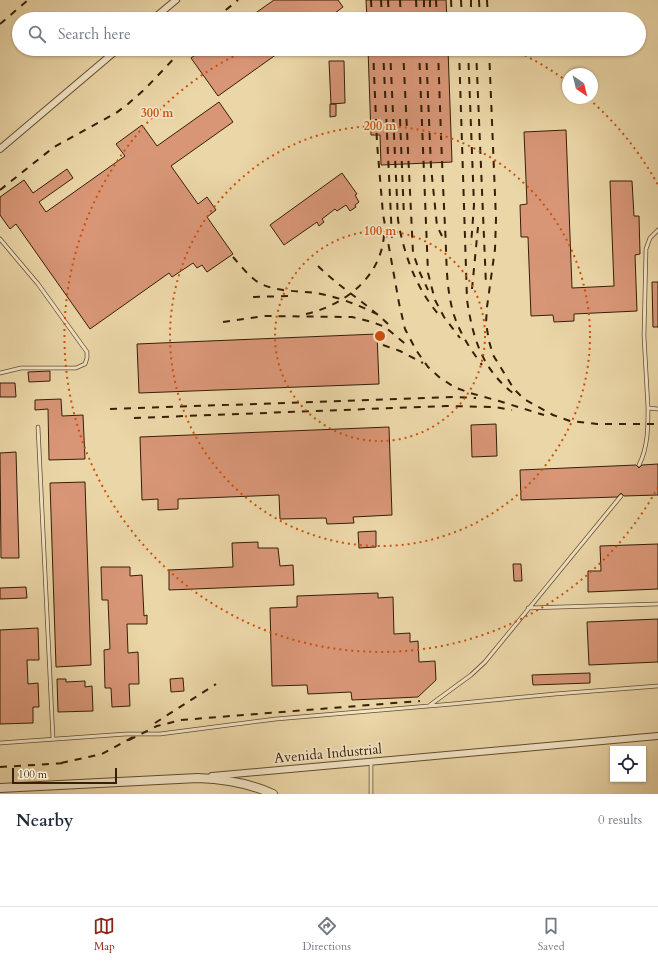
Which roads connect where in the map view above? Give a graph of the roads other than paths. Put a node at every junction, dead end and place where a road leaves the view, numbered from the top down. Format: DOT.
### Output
graph roads {
  1 [pos="176,0"];
  2 [pos="161,12"];
  3 [pos="110,56"];
  4 [pos="0,149"];
  5 [pos="658,230"];
  6 [pos="0,239"];
  7 [pos="0,373"];
  8 [pos="648,408"];
  9 [pos="658,409"];
  10 [pos="38,428"];
  11 [pos="639,465"];
  12 [pos="621,496"];
  13 [pos="658,604"];
  14 [pos="528,608"];
  15 [pos="658,686"];
  16 [pos="430,706"];
  17 [pos="658,736"];
  18 [pos="53,739"];
  19 [pos="0,743"];
  20 [pos="371,762"];
  21 [pos="198,778"];
  22 [pos="0,788"];
  23 [pos="273,794"];
  24 [pos="371,794"];
  1 -- 2 [label="street"];
  3 -- 4 [label="street"];
  5 -- 8 [label="lane"];
  6 -- 7 [label="lane"];
  8 -- 9 [label="lane"];
  8 -- 11 [label="lane"];
  10 -- 18 [label="lane"];
  12 -- 14 [label="lane"];
  13 -- 14 [label="lane"];
  14 -- 16 [label="lane"];
  15 -- 16 [label="lane"];
  16 -- 18 [label="lane"];
  17 -- 20 [label="street, Avenida Industrial"];
  18 -- 19 [label="lane"];
  20 -- 21 [label="street, Avenida Industrial"];
  20 -- 24 [label="lane"];
  21 -- 22 [label="street, Avenida Industrial"];
  21 -- 23 [label="street"];
}
